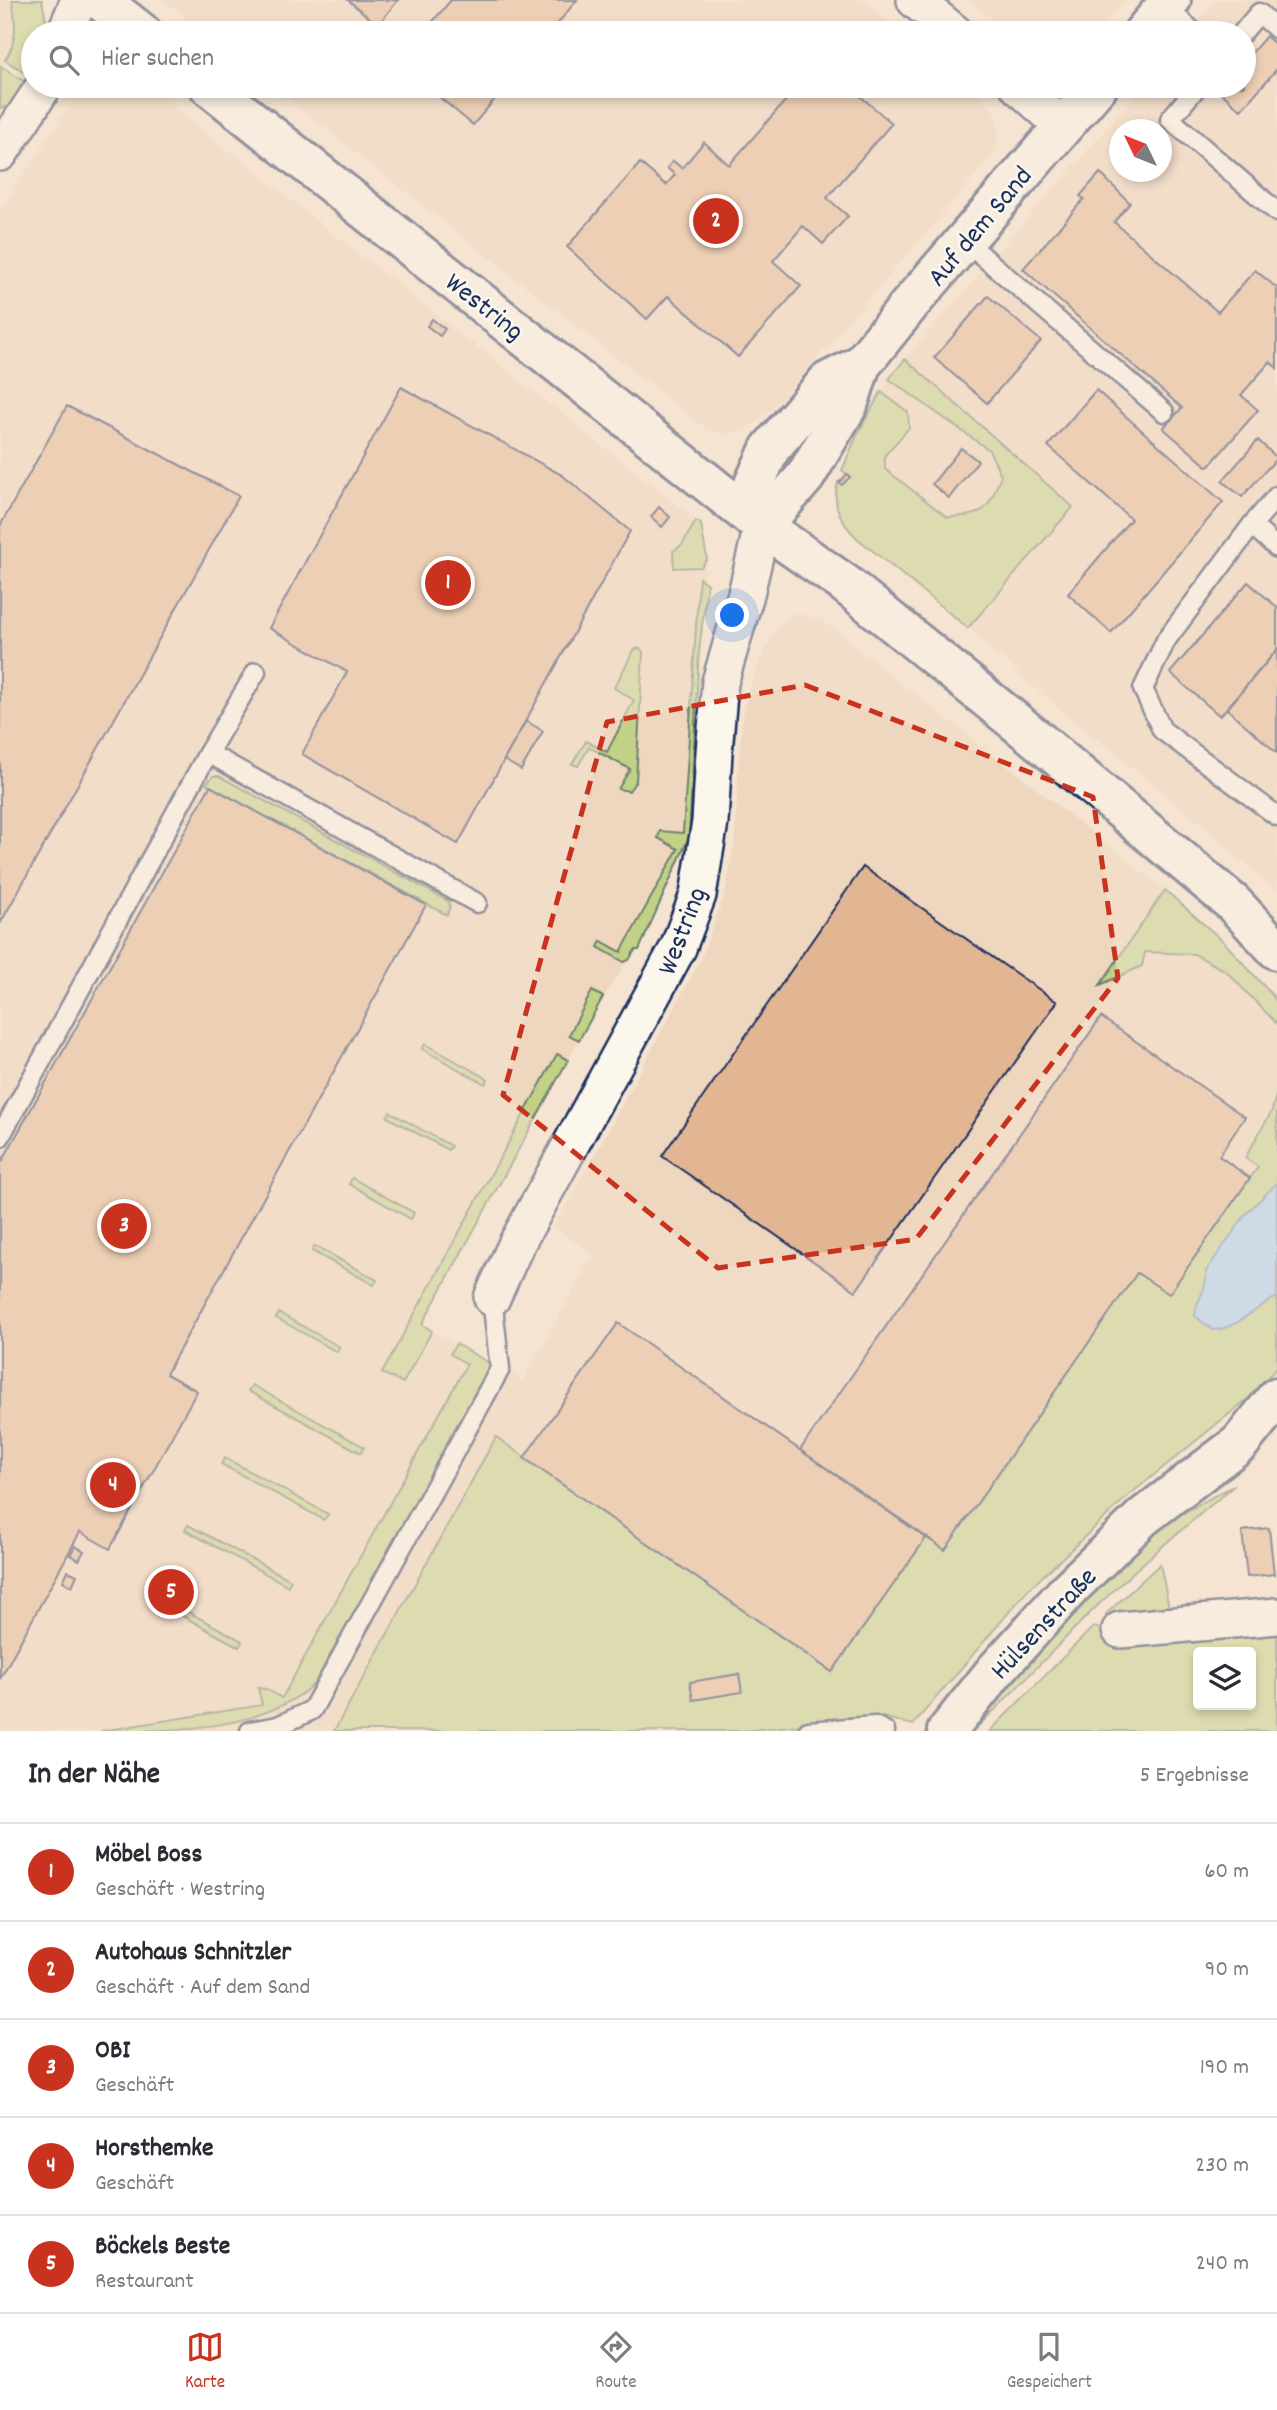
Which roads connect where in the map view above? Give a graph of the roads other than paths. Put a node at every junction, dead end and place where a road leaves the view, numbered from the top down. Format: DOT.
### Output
graph roads {
  1 [pos="79,0"];
  2 [pos="100,0"];
  3 [pos="915,0"];
  4 [pos="70,21"];
  5 [pos="127,21"];
  6 [pos="940,21"];
  7 [pos="1252,21"];
  8 [pos="1277,29"];
  9 [pos="36,98"];
  10 [pos="224,98"];
  11 [pos="1032,98"];
  12 [pos="1088,98"];
  13 [pos="1188,98"];
  14 [pos="1063,126"];
  15 [pos="0,153"];
  16 [pos="1277,212"];
  17 [pos="965,241"];
  18 [pos="1164,412"];
  19 [pos="1277,496"];
  20 [pos="1252,525"];
  21 [pos="762,526"];
  22 [pos="1277,548"];
  23 [pos="256,672"];
  24 [pos="208,752"];
  25 [pos="1277,816"];
  26 [pos="477,903"];
  27 [pos="1277,950"];
  28 [pos="0,1138"];
  29 [pos="492,1298"];
  30 [pos="1277,1397"];
  31 [pos="1265,1434"];
  32 [pos="1277,1616"];
  33 [pos="1120,1630"];
  34 [pos="250,1731"];
  35 [pos="808,1731"];
  36 [pos="885,1731"];
  37 [pos="947,1731"];
  1 -- 4 [label="street"];
  2 -- 5 [label="main road"];
  3 -- 6 [label="street"];
  7 -- 8 [label="lane"];
  9 -- 15 [label="street"];
  10 -- 21 [label="main road, Westring"];
  11 -- 14 [label="street"];
  12 -- 14 [label="main road, Auf dem Sand"];
  13 -- 16 [label="lane"];
  14 -- 17 [label="main road, Auf dem Sand"];
  17 -- 18 [label="lane"];
  17 -- 21 [label="main road, Auf dem Sand"];
  19 -- 20 [label="lane"];
  20 -- 22 [label="lane"];
  20 -- 25 [label="lane"];
  21 -- 27 [label="main road, Westring"];
  21 -- 29 [label="street, Westring"];
  23 -- 24 [label="lane"];
  24 -- 26 [label="lane"];
  24 -- 28 [label="lane"];
  29 -- 34 [label="lane"];
  30 -- 31 [label="main road, Hülsenstraße"];
  31 -- 37 [label="main road, Hülsenstraße"];
  32 -- 33 [label="street"];
  35 -- 36 [label="lane"];
}
